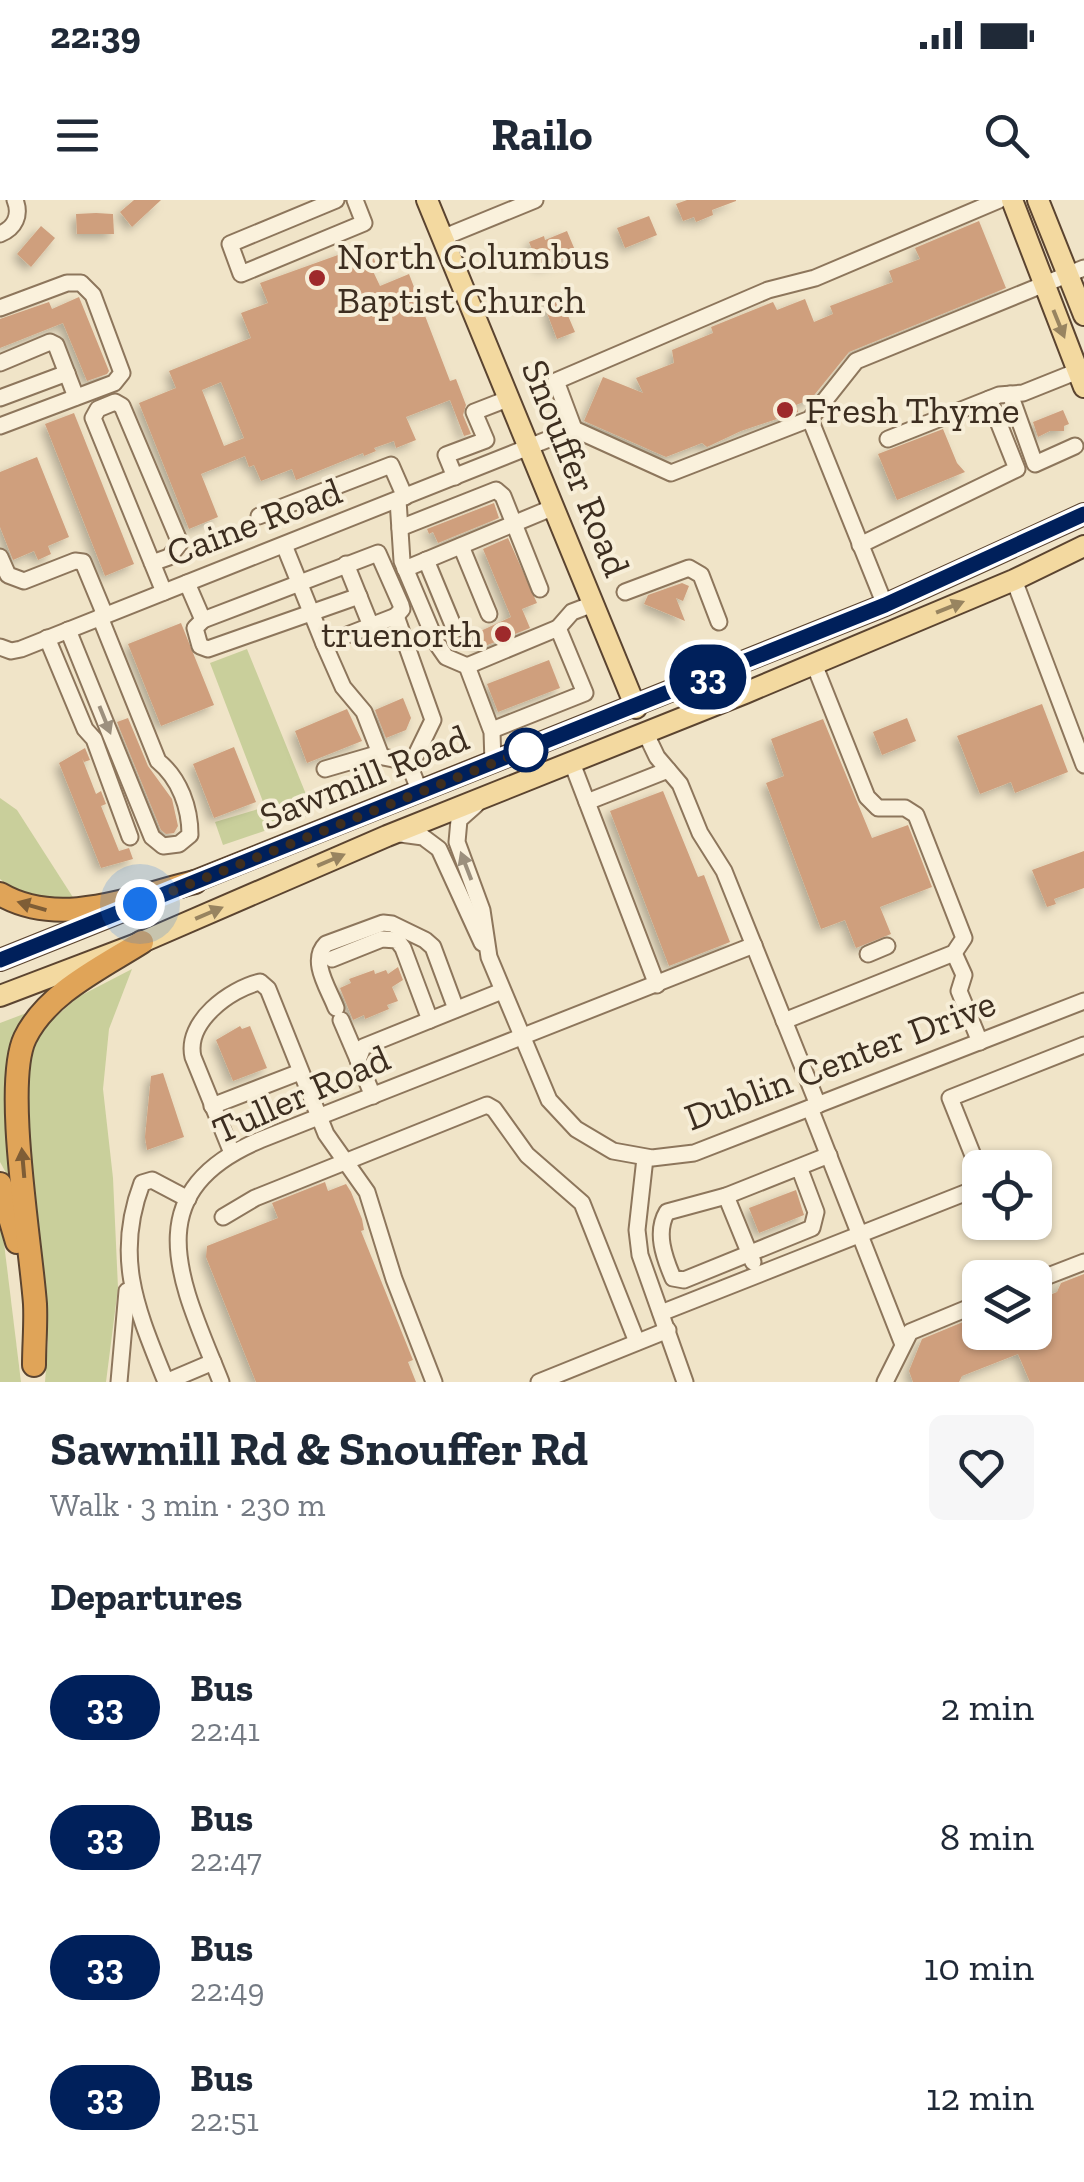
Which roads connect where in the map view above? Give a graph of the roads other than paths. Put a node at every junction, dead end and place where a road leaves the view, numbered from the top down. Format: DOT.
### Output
graph roads {
  1 [pos="15,200"];
  2 [pos="336,200"];
  3 [pos="354,200"];
  4 [pos="427,200"];
  5 [pos="535,200"];
  6 [pos="999,200"];
  7 [pos="1012,200"];
  8 [pos="1038,200"];
  9 [pos="0,234"];
  10 [pos="442,238"];
  11 [pos="1076,272"];
  12 [pos="1044,285"];
  13 [pos="0,308"];
  14 [pos="1084,315"];
  15 [pos="0,363"];
  16 [pos="67,373"];
  17 [pos="1081,379"];
  18 [pos="1010,394"];
  19 [pos="76,397"];
  20 [pos="0,398"];
  21 [pos="510,398"];
  22 [pos="989,399"];
  23 [pos="810,420"];
  24 [pos="0,426"];
  25 [pos="574,429"];
  26 [pos="888,440"];
  27 [pos="1075,446"];
  28 [pos="530,447"];
  29 [pos="454,477"];
  30 [pos="319,493"];
  31 [pos="402,498"];
  32 [pos="554,507"];
  33 [pos="1084,514"];
  34 [pos="260,516"];
  35 [pos="514,523"];
  36 [pos="332,526"];
  37 [pos="400,528"];
  38 [pos="284,545"];
  39 [pos="860,545"];
  40 [pos="460,546"];
  41 [pos="1084,546"];
  42 [pos="0,557"];
  43 [pos="426,560"];
  44 [pos="152,563"];
  45 [pos="346,564"];
  46 [pos="406,569"];
  47 [pos="1014,580"];
  48 [pos="188,583"];
  49 [pos="300,585"];
  50 [pos="540,588"];
  51 [pos="164,592"];
  52 [pos="625,592"];
  53 [pos="359,596"];
  54 [pos="593,604"];
  55 [pos="885,605"];
  56 [pos="311,612"];
  57 [pos="489,614"];
  58 [pos="102,616"];
  59 [pos="396,616"];
  60 [pos="203,620"];
  61 [pos="719,622"];
  62 [pos="371,626"];
  63 [pos="558,628"];
  64 [pos="68,630"];
  65 [pos="455,630"];
  66 [pos="47,638"];
  67 [pos="324,644"];
  68 [pos="1,648"];
  69 [pos="814,664"];
  70 [pos="467,666"];
  71 [pos="584,693"];
  72 [pos="636,708"];
  73 [pos="595,724"];
  74 [pos="492,730"];
  75 [pos="646,734"];
  76 [pos="381,756"];
  77 [pos="408,762"];
  78 [pos="493,763"];
  79 [pos="572,763"];
  80 [pos="1084,765"];
  81 [pos="325,769"];
  82 [pos="668,770"];
  83 [pos="537,776"];
  84 [pos="420,792"];
  85 [pos="497,793"];
  86 [pos="586,802"];
  87 [pos="387,836"];
  88 [pos="130,837"];
  89 [pos="195,882"];
  90 [pos="0,894"];
  91 [pos="397,933"];
  92 [pos="142,942"];
  93 [pos="754,945"];
  94 [pos="887,946"];
  95 [pos="954,953"];
  96 [pos="868,954"];
  97 [pos="489,957"];
  98 [pos="332,959"];
  99 [pos="0,960"];
  100 [pos="657,985"];
  101 [pos="502,991"];
  102 [pos="0,996"];
  103 [pos="1084,1001"];
  104 [pos="456,1009"];
  105 [pos="430,1020"];
  106 [pos="784,1021"];
  107 [pos="521,1038"];
  108 [pos="980,1042"];
  109 [pos="1084,1046"];
  110 [pos="359,1062"];
  111 [pos="300,1072"];
  112 [pos="373,1096"];
  113 [pos="212,1106"];
  114 [pos="814,1107"];
  115 [pos="318,1118"];
  116 [pos="971,1150"];
  117 [pos="232,1153"];
  118 [pos="828,1155"];
  119 [pos="645,1158"];
  120 [pos="346,1160"];
  121 [pos="798,1167"];
  122 [pos="0,1184"];
  123 [pos="962,1194"];
  124 [pos="726,1196"];
  125 [pos="188,1199"];
  126 [pos="223,1217"];
  127 [pos="860,1234"];
  128 [pos="662,1251"];
  129 [pos="750,1254"];
  130 [pos="640,1257"];
  131 [pos="1084,1262"];
  132 [pos="128,1270"];
  133 [pos="1052,1274"];
  134 [pos="758,1275"];
  135 [pos="962,1310"];
  136 [pos="661,1313"];
  137 [pos="668,1330"];
  138 [pos="637,1342"];
  139 [pos="902,1342"];
  140 [pos="213,1362"];
  141 [pos="35,1374"];
  142 [pos="119,1382"];
  143 [pos="221,1382"];
  144 [pos="434,1382"];
  145 [pos="539,1382"];
  146 [pos="685,1382"];
  147 [pos="885,1382"];
  1 -- 9 [label="street"];
  2 -- 3 [label="street"];
  4 -- 10 [label="main road, Snouffer Road"];
  5 -- 10 [label="street"];
  6 -- 25 [label="street"];
  7 -- 12 [label="main road"];
  8 -- 11 [label="main road"];
  10 -- 21 [label="main road, Snouffer Road"];
  11 -- 12 [label="street"];
  11 -- 14 [label="main road"];
  12 -- 17 [label="main road, one-way"];
  12 -- 23 [label="street"];
  13 -- 19 [label="street"];
  15 -- 16 [label="street"];
  16 -- 19 [label="street"];
  16 -- 20 [label="street"];
  17 -- 18 [label="street"];
  18 -- 22 [label="street"];
  18 -- 27 [label="street"];
  19 -- 24 [label="street"];
  21 -- 28 [label="main road, Snouffer Road"];
  21 -- 29 [label="street"];
  22 -- 26 [label="street"];
  22 -- 39 [label="street"];
  23 -- 25 [label="street"];
  23 -- 39 [label="street"];
  25 -- 28 [label="street, Caine Road"];
  28 -- 29 [label="street, Caine Road"];
  28 -- 32 [label="main road, Snouffer Road"];
  29 -- 31 [label="street, Caine Road"];
  30 -- 31 [label="street"];
  30 -- 34 [label="street"];
  30 -- 36 [label="street"];
  31 -- 36 [label="street, Caine Road"];
  31 -- 37 [label="street"];
  32 -- 35 [label="street"];
  32 -- 54 [label="main road, Snouffer Road"];
  33 -- 55 [label="main road, Sawmill Road"];
  35 -- 37 [label="street"];
  35 -- 40 [label="street"];
  35 -- 50 [label="street"];
  36 -- 38 [label="street, Caine Road"];
  37 -- 46 [label="street"];
  38 -- 48 [label="street, Caine Road"];
  38 -- 49 [label="street"];
  39 -- 55 [label="street"];
  40 -- 43 [label="street"];
  40 -- 57 [label="street"];
  41 -- 47 [label="main road, Sawmill Road"];
  42 -- 58 [label="street"];
  43 -- 46 [label="street"];
  43 -- 65 [label="street"];
  44 -- 44 [label="street"];
  44 -- 51 [label="street"];
  45 -- 49 [label="street"];
  45 -- 53 [label="street"];
  45 -- 59 [label="street"];
  46 -- 70 [label="street"];
  69 -- 47 [label="main road, Sawmill Road, one-way"];
  47 -- 80 [label="street"];
  48 -- 51 [label="street, Caine Road"];
  48 -- 60 [label="street"];
  49 -- 56 [label="street"];
  49 -- 60 [label="street"];
  51 -- 58 [label="street, Caine Road"];
  52 -- 61 [label="street"];
  53 -- 56 [label="street"];
  53 -- 62 [label="street"];
  54 -- 63 [label="street"];
  54 -- 72 [label="main road, Snouffer Road"];
  55 -- 72 [label="main road, Sawmill Road"];
  56 -- 60 [label="street"];
  56 -- 67 [label="street"];
  58 -- 64 [label="street, Caine Road"];
  64 -- 58 [label="street, one-way"];
  59 -- 62 [label="street"];
  59 -- 77 [label="street"];
  62 -- 67 [label="street"];
  63 -- 70 [label="street"];
  63 -- 71 [label="street"];
  64 -- 66 [label="street, Caine Road"];
  66 -- 68 [label="street, Caine Road"];
  66 -- 88 [label="street"];
  67 -- 76 [label="street"];
  69 -- 75 [label="main road, Sawmill Road"];
  69 -- 95 [label="street"];
  70 -- 74 [label="street"];
  71 -- 73 [label="street"];
  71 -- 74 [label="street"];
  72 -- 73 [label="main road, Sawmill Road"];
  72 -- 83 [label="main road"];
  73 -- 78 [label="main road, Sawmill Road"];
  74 -- 78 [label="street"];
  75 -- 79 [label="main road, Sawmill Road"];
  75 -- 82 [label="street"];
  76 -- 77 [label="street"];
  76 -- 81 [label="street"];
  77 -- 84 [label="street"];
  78 -- 84 [label="main road, Sawmill Road"];
  79 -- 83 [label="main road, Sawmill Road"];
  79 -- 86 [label="street"];
  82 -- 86 [label="street"];
  82 -- 93 [label="street"];
  83 -- 85 [label="main road, Sawmill Road"];
  84 -- 89 [label="main road, Sawmill Road"];
  85 -- 87 [label="main road, Sawmill Road"];
  97 -- 85 [label="street, Dublin Center Drive, one-way"];
  86 -- 100 [label="street"];
  92 -- 87 [label="main road, Sawmill Road, one-way"];
  87 -- 97 [label="street, Dublin Center Drive"];
  89 -- 90 [label="highway, one-way"];
  89 -- 99 [label="main road, Sawmill Road"];
  91 -- 98 [label="street"];
  91 -- 104 [label="street"];
  91 -- 105 [label="street"];
  91 -- 110 [label="street"];
  92 -- 102 [label="main road, Sawmill Road"];
  141 -- 92 [label="highway, one-way"];
  93 -- 100 [label="street, Tuller Road"];
  93 -- 106 [label="street"];
  94 -- 96 [label="street"];
  95 -- 106 [label="street"];
  95 -- 108 [label="street"];
  97 -- 101 [label="street, Dublin Center Drive"];
  100 -- 107 [label="street, Tuller Road"];
  101 -- 104 [label="street"];
  101 -- 107 [label="street, Dublin Center Drive"];
  103 -- 108 [label="street, Dublin Center Drive"];
  104 -- 105 [label="street"];
  105 -- 110 [label="street"];
  106 -- 114 [label="street"];
  107 -- 112 [label="street, Tuller Road"];
  107 -- 119 [label="street, Dublin Center Drive"];
  108 -- 114 [label="street, Dublin Center Drive"];
  109 -- 116 [label="street"];
  110 -- 112 [label="street"];
  111 -- 113 [label="street"];
  111 -- 113 [label="street"];
  111 -- 115 [label="street"];
  112 -- 115 [label="street, Tuller Road"];
  113 -- 117 [label="street"];
  114 -- 118 [label="street"];
  114 -- 119 [label="street, Dublin Center Drive"];
  115 -- 117 [label="street, Tuller Road"];
  115 -- 120 [label="street"];
  117 -- 125 [label="street, Tuller Road"];
  118 -- 121 [label="street"];
  118 -- 127 [label="street"];
  119 -- 130 [label="street"];
  120 -- 126 [label="street"];
  120 -- 138 [label="street"];
  120 -- 144 [label="street"];
  121 -- 124 [label="street"];
  121 -- 129 [label="street"];
  122 -- 141 [label="highway"];
  123 -- 127 [label="street"];
  124 -- 128 [label="street"];
  124 -- 129 [label="street"];
  125 -- 132 [label="street"];
  125 -- 140 [label="street, Tuller Road"];
  127 -- 134 [label="street"];
  127 -- 139 [label="street"];
  128 -- 129 [label="street"];
  128 -- 130 [label="street"];
  129 -- 134 [label="street"];
  130 -- 136 [label="street"];
  131 -- 133 [label="street"];
  132 -- 140 [label="street"];
  132 -- 142 [label="street"];
  134 -- 136 [label="street"];
  135 -- 139 [label="street"];
  136 -- 137 [label="street"];
  137 -- 138 [label="street"];
  137 -- 146 [label="street"];
  138 -- 145 [label="street"];
  139 -- 147 [label="street"];
  140 -- 143 [label="street, Tuller Road"];
}
